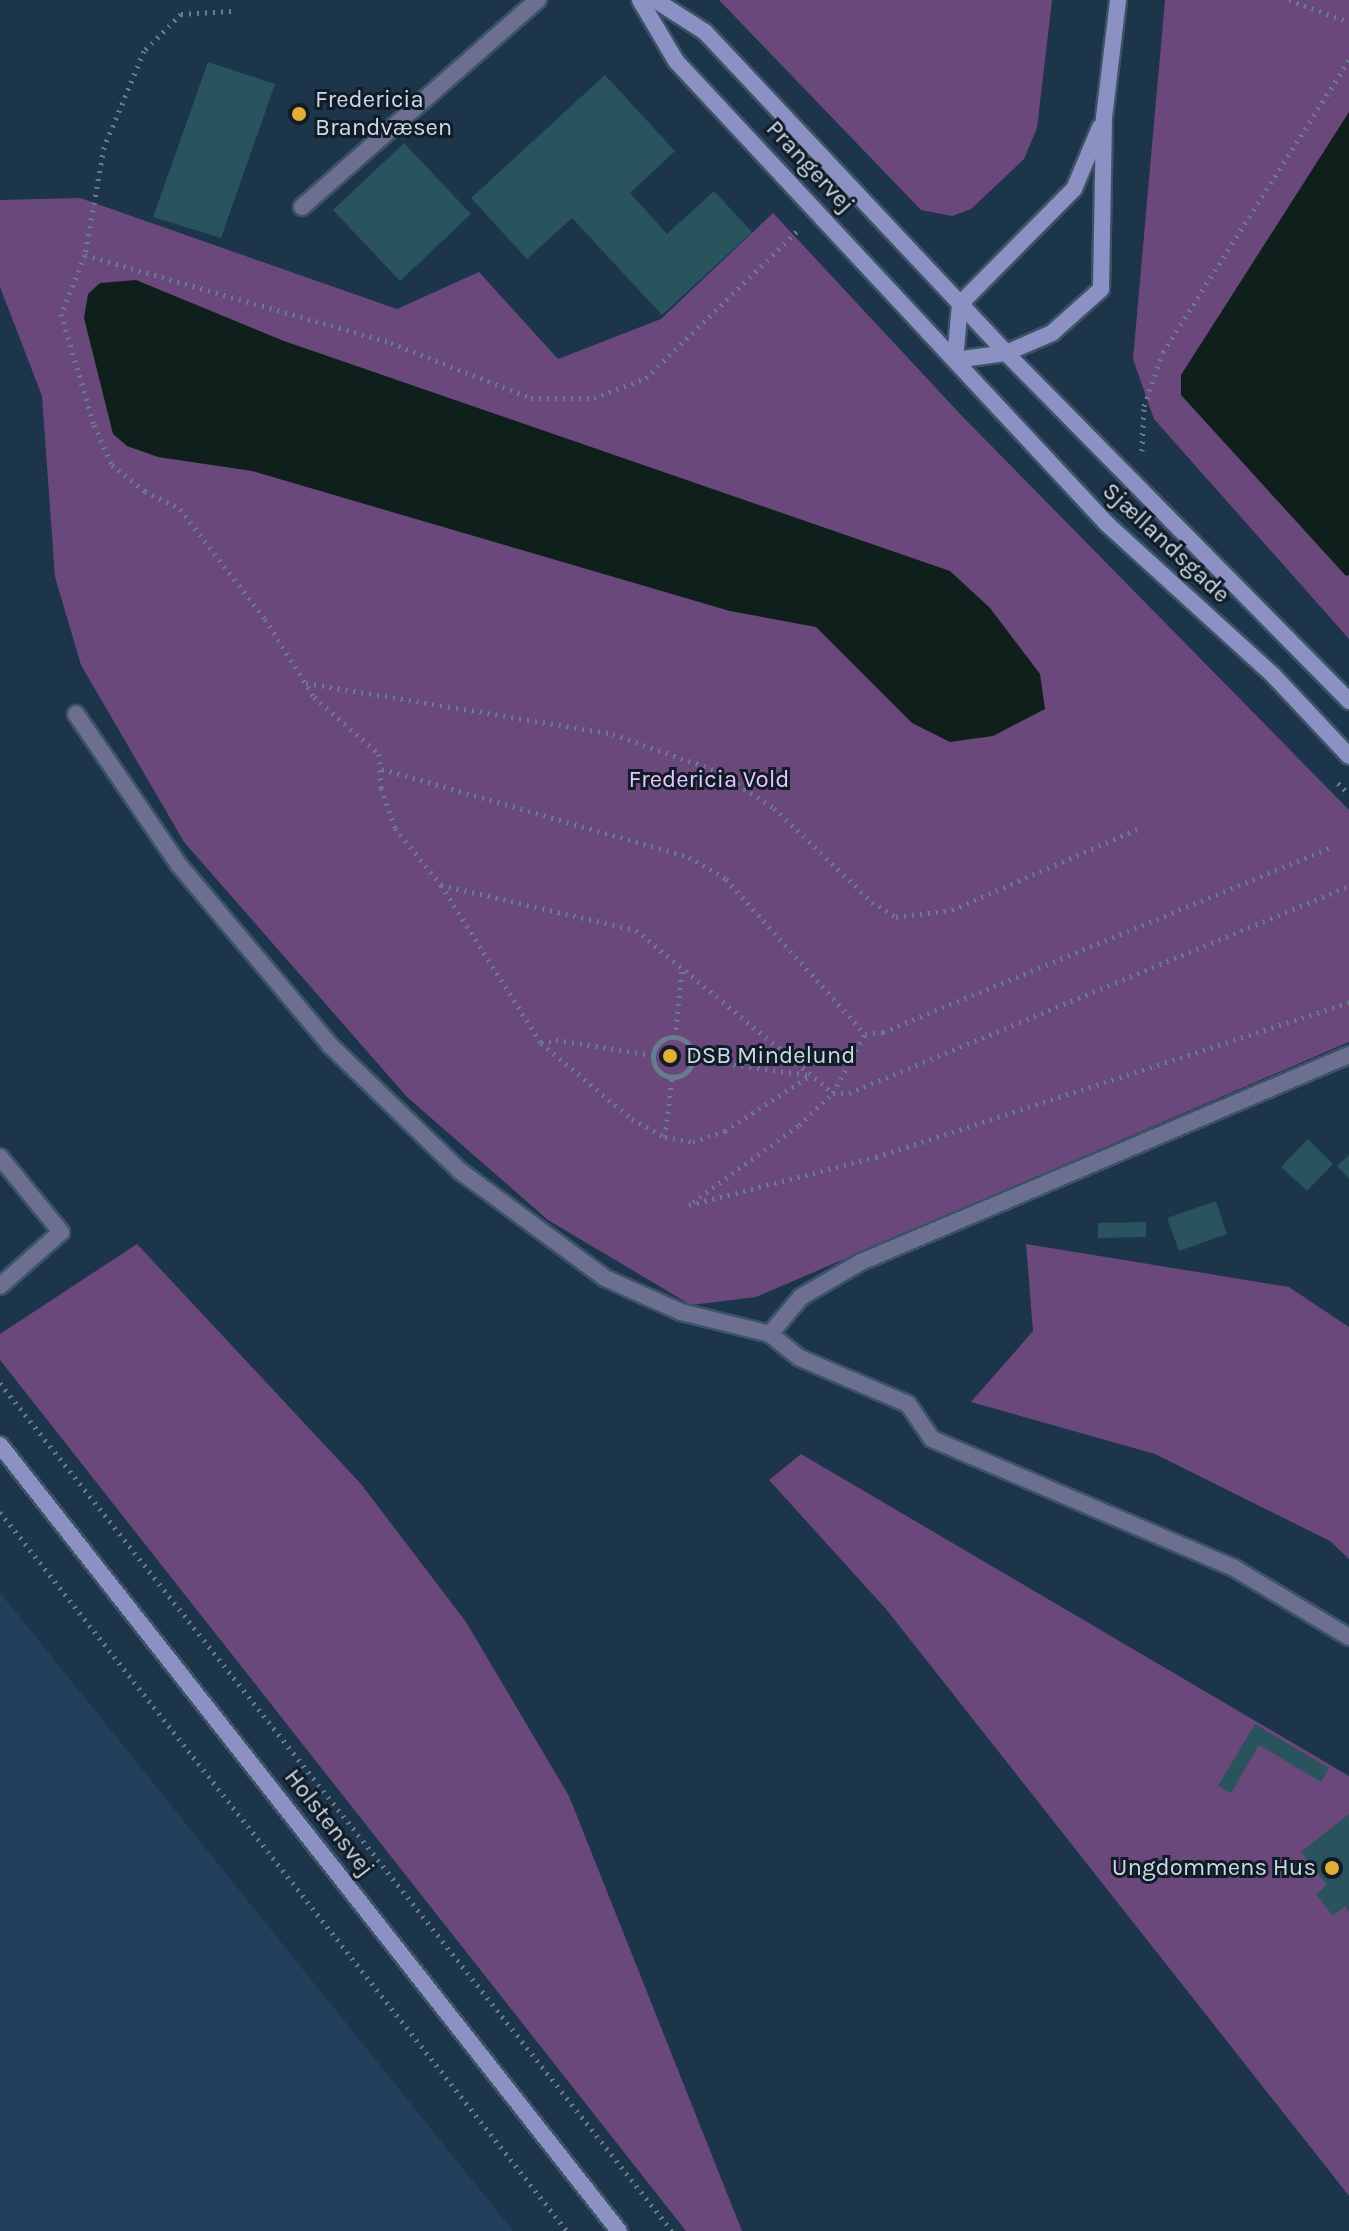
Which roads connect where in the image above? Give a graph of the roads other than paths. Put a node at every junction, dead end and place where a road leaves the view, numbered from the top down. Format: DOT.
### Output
graph roads {
  1 [pos="538,0"];
  2 [pos="640,0"];
  3 [pos="655,0"];
  4 [pos="1118,0"];
  5 [pos="1104,118"];
  6 [pos="302,207"];
  7 [pos="960,304"];
  8 [pos="1006,353"];
  9 [pos="955,360"];
  10 [pos="1349,701"];
  11 [pos="76,714"];
  12 [pos="1349,756"];
  13 [pos="1349,1055"];
  14 [pos="0,1157"];
  15 [pos="0,1286"];
  16 [pos="770,1334"];
  17 [pos="0,1445"];
  18 [pos="1349,1637"];
  19 [pos="619,2231"];
  1 -- 6 [label="lane"];
  2 -- 9 [label="street, Prangervej"];
  3 -- 7 [label="street, Prangervej"];
  4 -- 5 [label="street"];
  5 -- 7 [label="street"];
  5 -- 8 [label="street"];
  7 -- 8 [label="street, Prangervej"];
  7 -- 9 [label="street"];
  8 -- 9 [label="street"];
  8 -- 10 [label="street, Sjællandsgade"];
  9 -- 12 [label="street, Sjællandsgade"];
  11 -- 16 [label="lane"];
  13 -- 16 [label="lane"];
  14 -- 15 [label="lane"];
  16 -- 18 [label="lane"];
  17 -- 19 [label="street, Holstensvej"];
}
